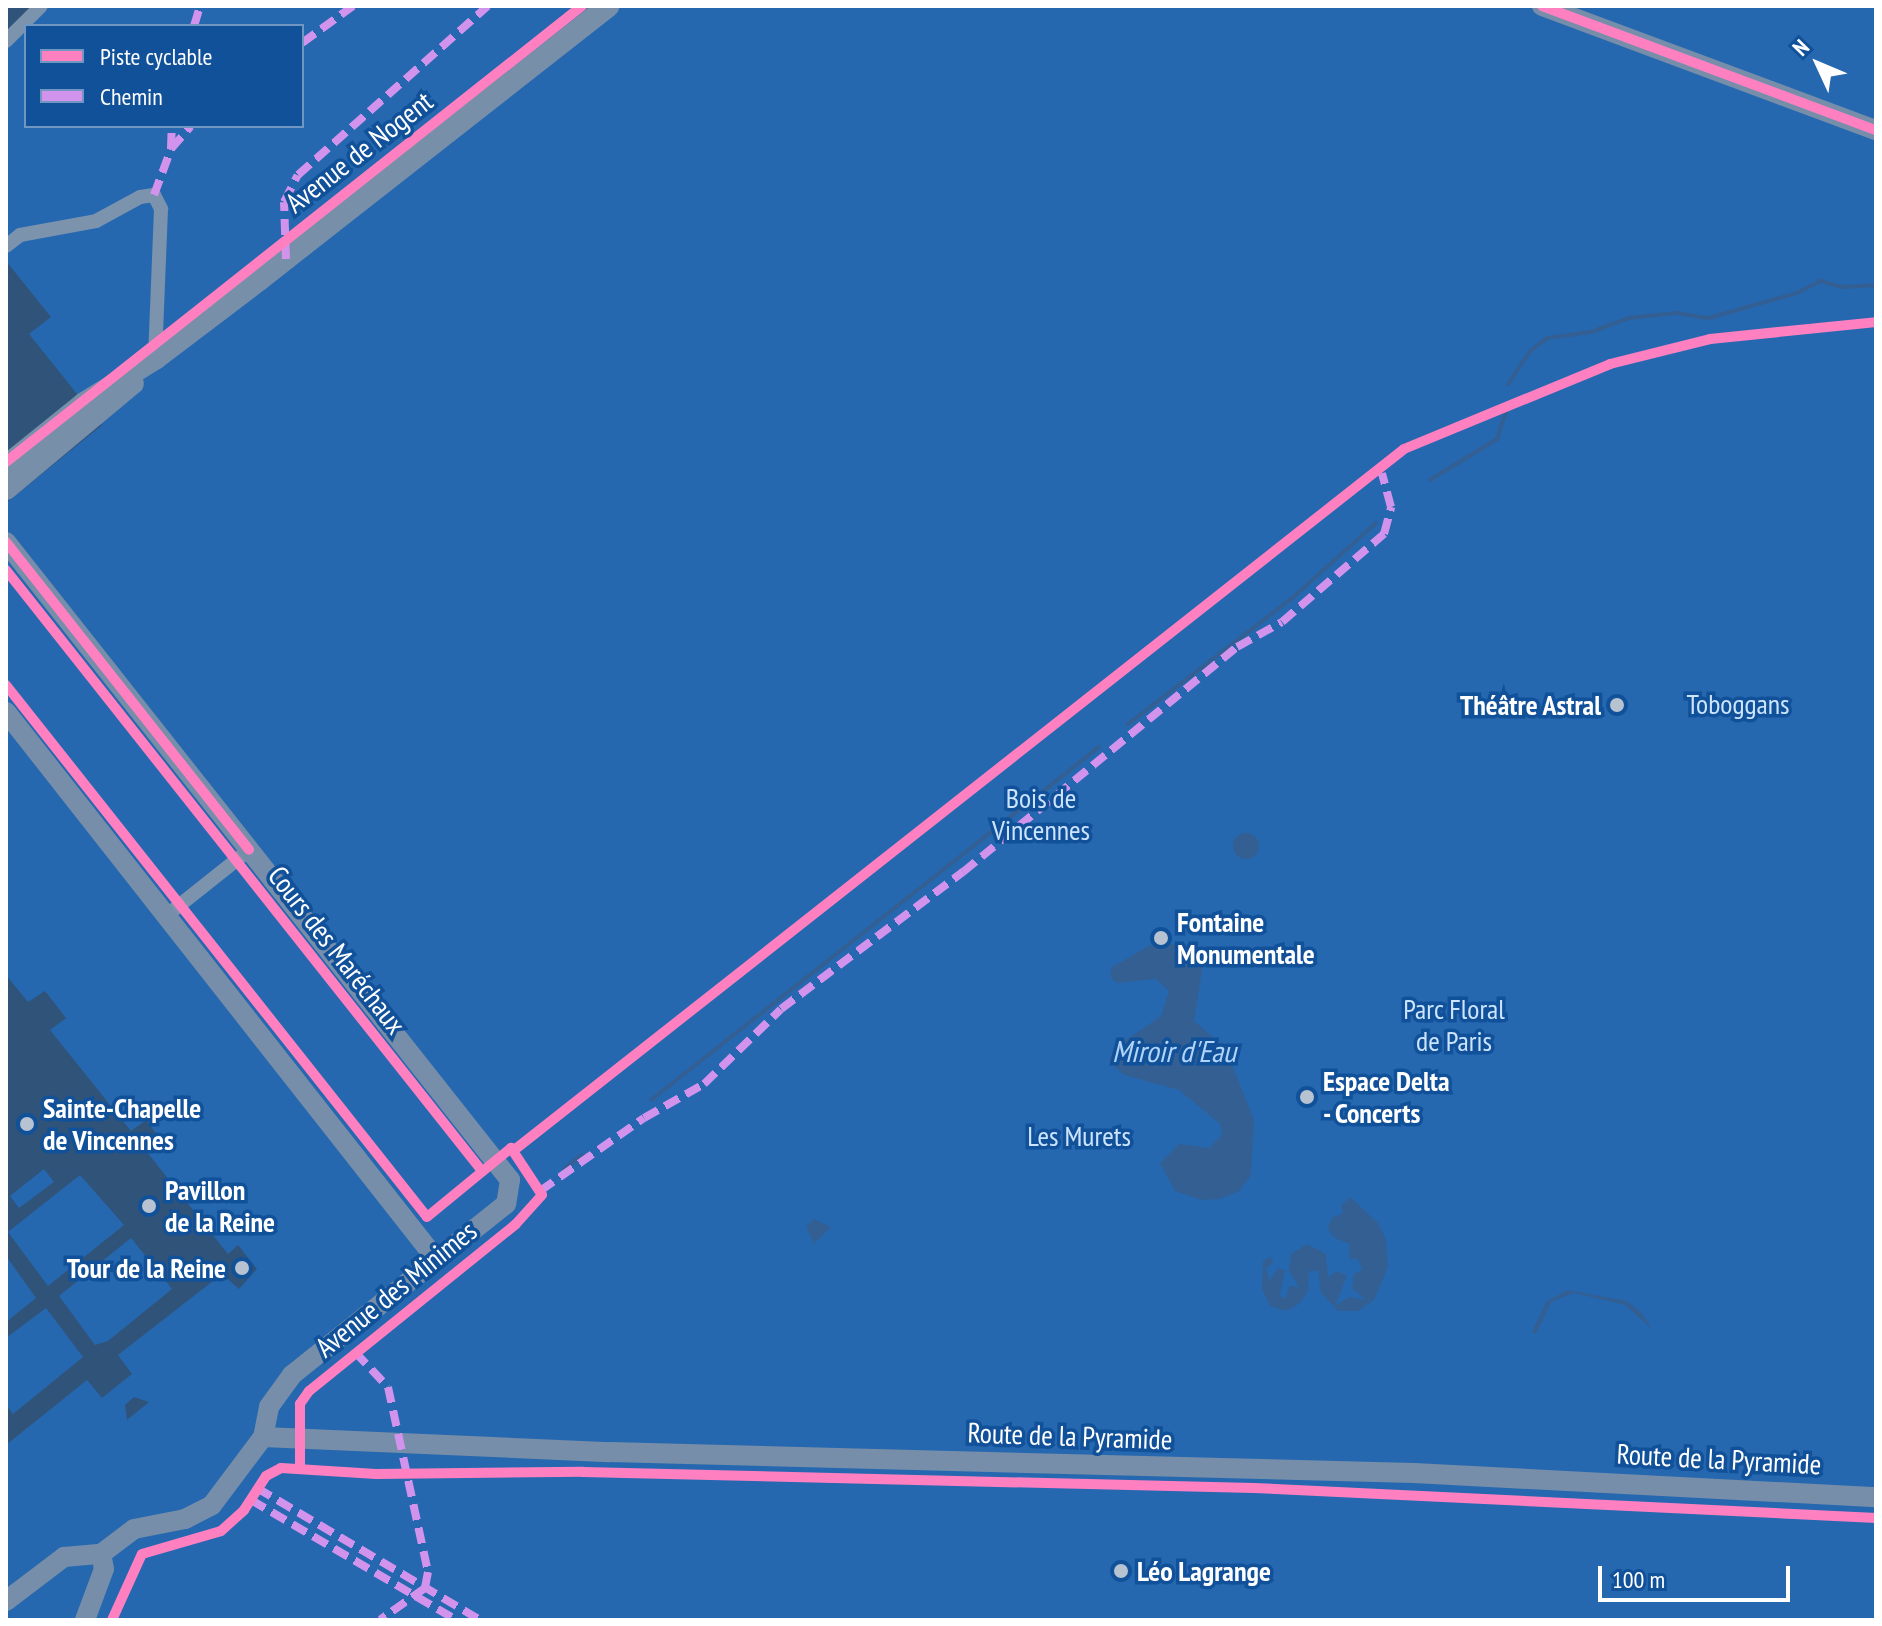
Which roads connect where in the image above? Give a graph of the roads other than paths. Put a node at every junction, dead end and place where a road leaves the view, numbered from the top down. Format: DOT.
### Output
graph roads {
  1 [pos="41,6"];
  2 [pos="608,6"];
  3 [pos="1542,6"];
  4 [pos="6,41"];
  5 [pos="1876,130"];
  6 [pos="6,246"];
  7 [pos="155,359"];
  8 [pos="6,466"];
  9 [pos="6,489"];
  10 [pos="6,542"];
  11 [pos="6,712"];
  12 [pos="249,850"];
  13 [pos="166,916"];
  14 [pos="512,1192"];
  15 [pos="436,1259"];
  16 [pos="263,1437"];
  17 [pos="1876,1497"];
  18 [pos="101,1554"];
  19 [pos="6,1601"];
  20 [pos="85,1620"];
  1 -- 4 [label="street"];
  2 -- 7 [label="main road, Avenue de Nogent"];
  3 -- 5 [label="street"];
  6 -- 7 [label="street"];
  7 -- 8 [label="main road, Avenue de Nogent"];
  7 -- 9 [label="main road, Avenue de Nogent"];
  10 -- 12 [label="street, Cours des Maréchaux"];
  11 -- 13 [label="street"];
  12 -- 13 [label="street, Cours des Maréchaux"];
  12 -- 14 [label="street, Cours des Maréchaux"];
  13 -- 15 [label="street"];
  14 -- 15 [label="street, Avenue des Minimes"];
  15 -- 16 [label="street, Avenue des Minimes"];
  16 -- 17 [label="street, Route de la Pyramide"];
  16 -- 18 [label="street, Avenue des Minimes"];
  18 -- 19 [label="street"];
  18 -- 20 [label="street"];
}
